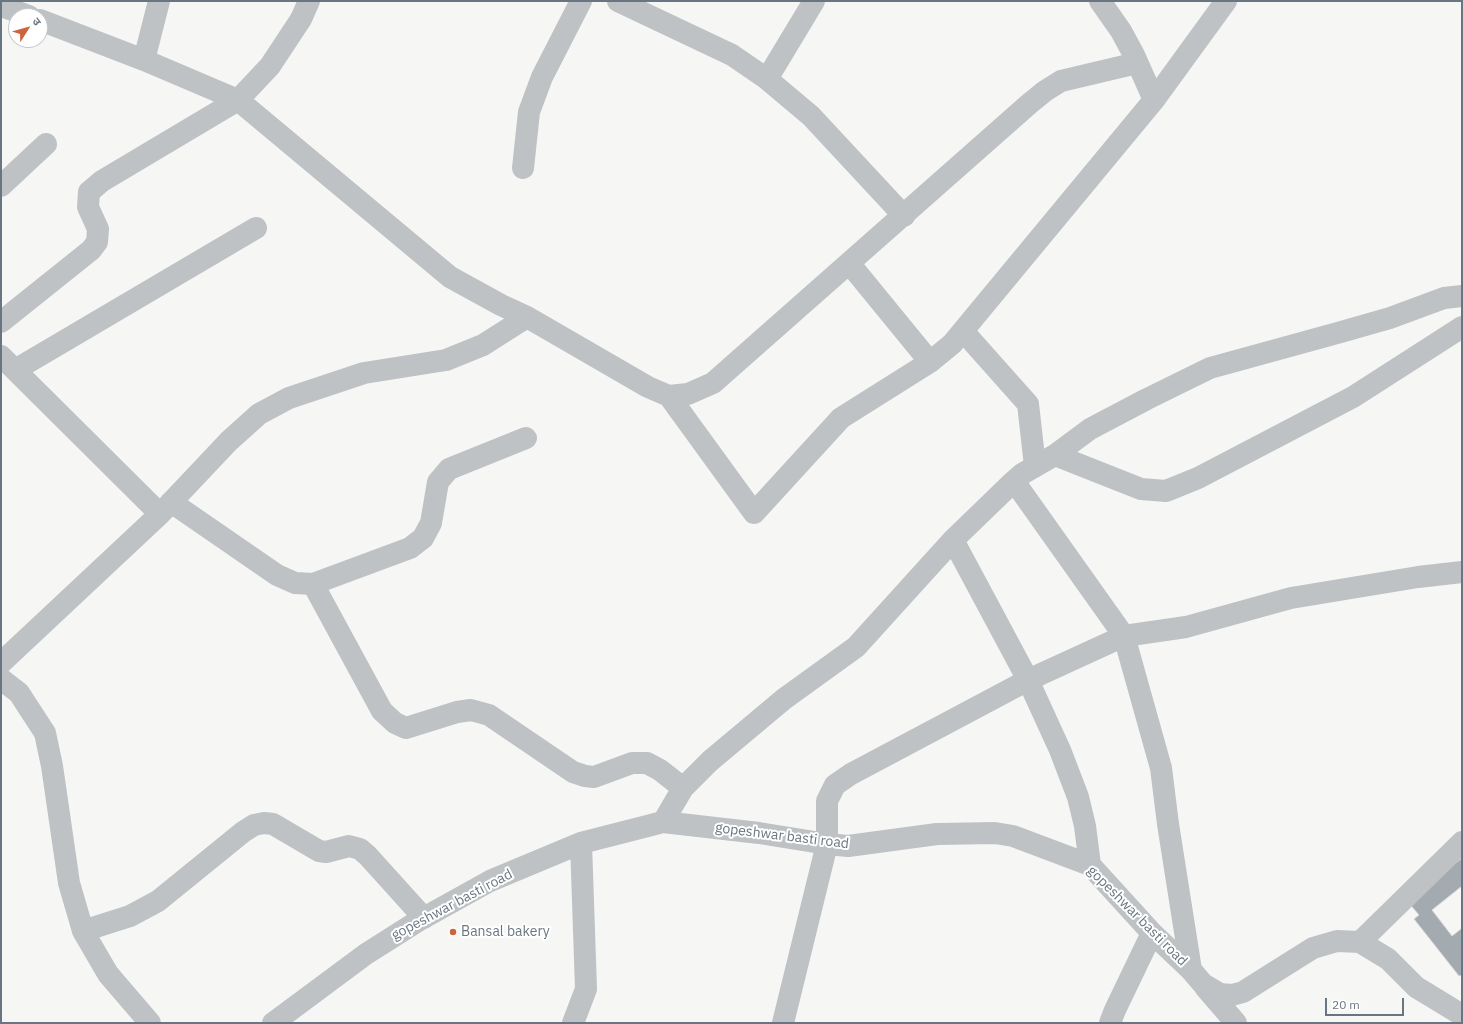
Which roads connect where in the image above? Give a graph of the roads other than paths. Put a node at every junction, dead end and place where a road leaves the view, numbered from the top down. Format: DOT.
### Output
graph roads {
  1 [pos="159,1"];
  2 [pos="308,1"];
  3 [pos="582,1"];
  4 [pos="618,1"];
  5 [pos="814,1"];
  6 [pos="1100,1"];
  7 [pos="1226,1"];
  8 [pos="48,23"];
  9 [pos="144,60"];
  10 [pos="1137,63"];
  11 [pos="767,79"];
  12 [pos="238,100"];
  13 [pos="1154,100"];
  14 [pos="46,144"];
  15 [pos="523,168"];
  16 [pos="1,186"];
  17 [pos="904,216"];
  18 [pos="256,228"];
  19 [pos="849,263"];
  20 [pos="1462,296"];
  21 [pos="527,317"];
  22 [pos="1,322"];
  23 [pos="1462,327"];
  24 [pos="963,331"];
  25 [pos="930,362"];
  26 [pos="8,363"];
  27 [pos="669,396"];
  28 [pos="526,438"];
  29 [pos="1055,455"];
  30 [pos="1035,466"];
  31 [pos="1014,481"];
  32 [pos="165,508"];
  33 [pos="953,540"];
  34 [pos="1462,572"];
  35 [pos="313,584"];
  36 [pos="1124,636"];
  37 [pos="1,663"];
  38 [pos="1,679"];
  39 [pos="1028,680"];
  40 [pos="683,788"];
  41 [pos="663,822"];
  42 [pos="1462,842"];
  43 [pos="581,843"];
  44 [pos="826,844"];
  45 [pos="1090,865"];
  46 [pos="424,918"];
  47 [pos="84,931"];
  48 [pos="1152,933"];
  49 [pos="1360,942"];
  50 [pos="1197,977"];
  51 [pos="1462,1015"];
  52 [pos="150,1023"];
  53 [pos="274,1023"];
  54 [pos="573,1023"];
  55 [pos="783,1023"];
  56 [pos="1110,1023"];
  57 [pos="1236,1023"];
  1 -- 9 [label="street"];
  2 -- 12 [label="street"];
  3 -- 15 [label="street"];
  4 -- 11 [label="street"];
  5 -- 11 [label="street"];
  6 -- 10 [label="street"];
  7 -- 13 [label="street"];
  8 -- 9 [label="street"];
  9 -- 12 [label="street"];
  10 -- 13 [label="street"];
  10 -- 17 [label="street"];
  11 -- 17 [label="street"];
  12 -- 21 [label="street"];
  12 -- 22 [label="street"];
  13 -- 24 [label="street"];
  14 -- 16 [label="street"];
  17 -- 19 [label="street"];
  18 -- 26 [label="street"];
  19 -- 25 [label="street"];
  19 -- 27 [label="street"];
  20 -- 29 [label="street"];
  21 -- 27 [label="street"];
  21 -- 32 [label="street"];
  23 -- 29 [label="street"];
  24 -- 25 [label="street"];
  24 -- 30 [label="street"];
  25 -- 27 [label="street"];
  26 -- 32 [label="street"];
  28 -- 35 [label="street"];
  29 -- 30 [label="street"];
  30 -- 31 [label="street"];
  31 -- 33 [label="street"];
  31 -- 36 [label="street"];
  32 -- 35 [label="street"];
  32 -- 37 [label="street"];
  33 -- 39 [label="street"];
  33 -- 40 [label="street"];
  34 -- 36 [label="street"];
  35 -- 40 [label="street"];
  36 -- 39 [label="street"];
  36 -- 50 [label="street"];
  38 -- 47 [label="street"];
  39 -- 44 [label="street"];
  39 -- 45 [label="street"];
  40 -- 41 [label="street"];
  41 -- 43 [label="street, gopeshwar basti road"];
  41 -- 44 [label="street, gopeshwar basti road"];
  42 -- 49 [label="street"];
  43 -- 46 [label="street, gopeshwar basti road"];
  43 -- 54 [label="street"];
  44 -- 45 [label="street, gopeshwar basti road"];
  44 -- 55 [label="street"];
  45 -- 48 [label="street, gopeshwar basti road"];
  46 -- 47 [label="street"];
  46 -- 53 [label="street, gopeshwar basti road"];
  47 -- 52 [label="street"];
  48 -- 50 [label="street, gopeshwar basti road"];
  48 -- 56 [label="street"];
  49 -- 50 [label="street, gopeshwar basti road"];
  49 -- 51 [label="street, gopeshwar basti road"];
  50 -- 57 [label="street"];
}
